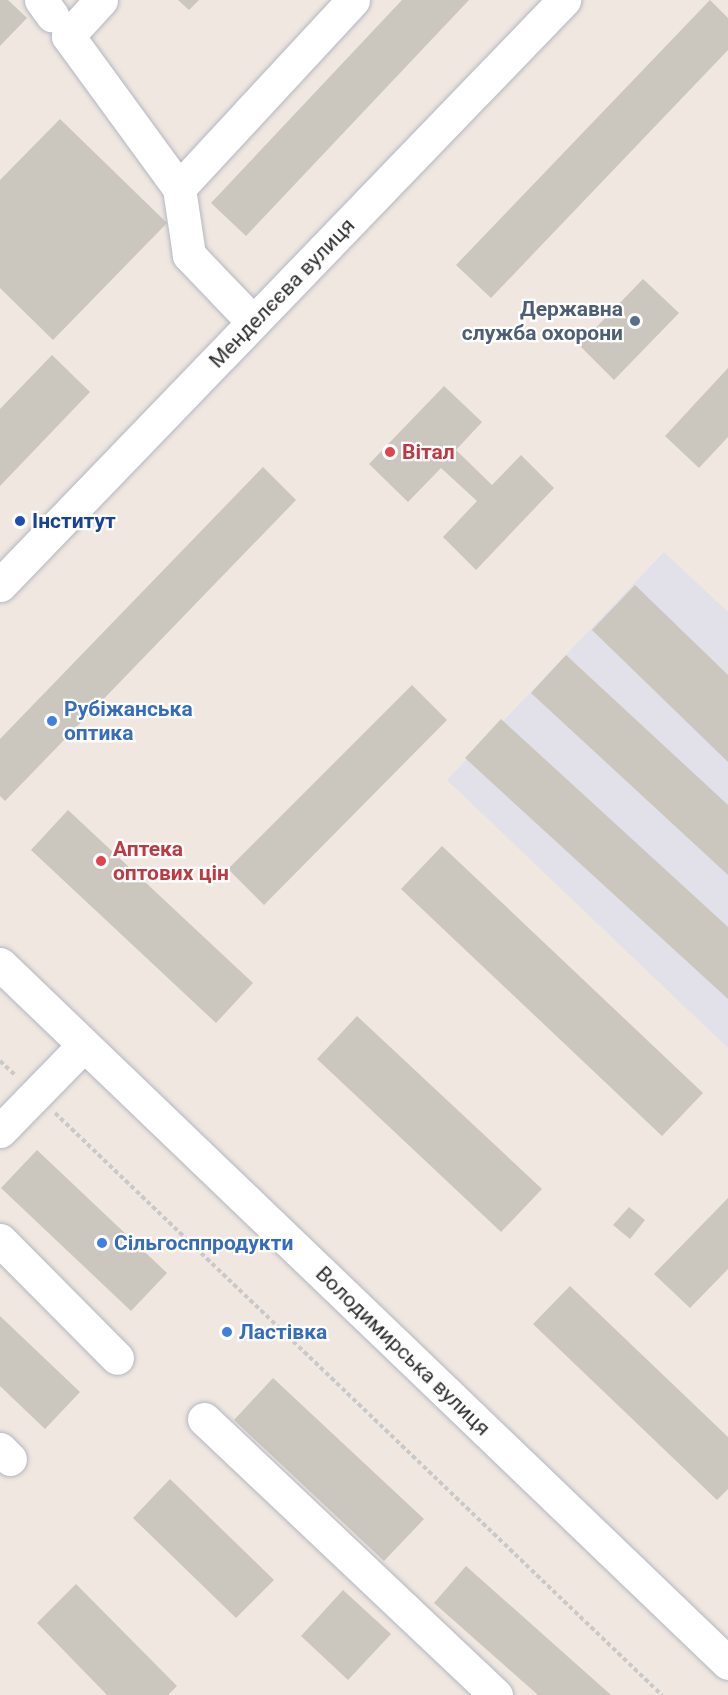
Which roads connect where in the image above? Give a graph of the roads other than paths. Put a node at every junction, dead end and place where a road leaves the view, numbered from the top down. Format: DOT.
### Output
graph roads {
  1 [pos="101,0"];
  2 [pos="353,0"];
  3 [pos="564,0"];
  4 [pos="179,188"];
  5 [pos="254,322"];
  6 [pos="0,585"];
  7 [pos="0,964"];
  8 [pos="84,1045"];
  9 [pos="0,1131"];
  10 [pos="0,1240"];
  11 [pos="117,1358"];
  12 [pos="204,1419"];
  13 [pos="728,1663"];
  14 [pos="496,1695"];
  1 -- 4 [label="street"];
  2 -- 4 [label="street"];
  3 -- 5 [label="street, Менделєєва вулиця"];
  4 -- 5 [label="street"];
  5 -- 6 [label="street, Менделєєва вулиця"];
  7 -- 8 [label="street, Володимирська вулиця"];
  8 -- 9 [label="street"];
  8 -- 13 [label="street, Володимирська вулиця"];
  10 -- 11 [label="street"];
  12 -- 14 [label="street"];
}
